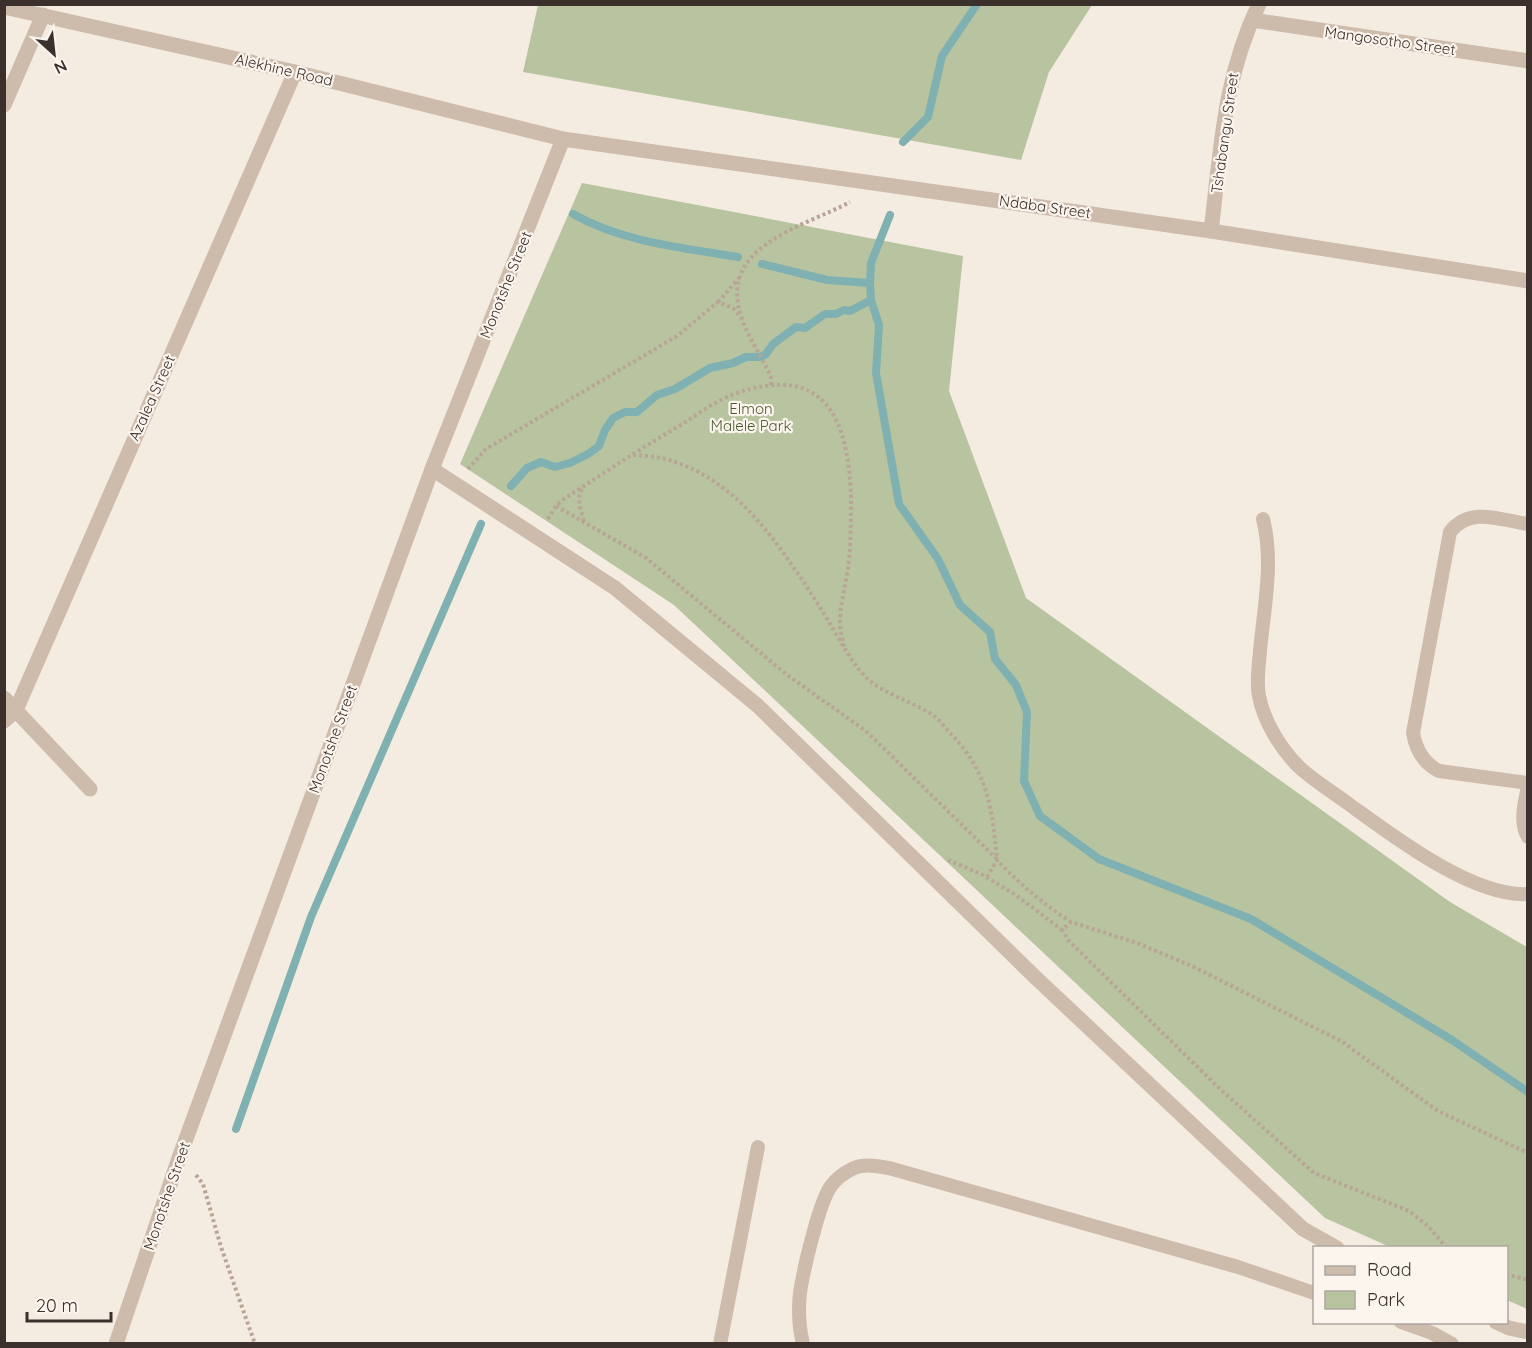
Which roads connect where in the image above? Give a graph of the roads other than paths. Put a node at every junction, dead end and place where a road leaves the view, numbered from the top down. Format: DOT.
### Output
graph roads {
  1 [pos="1259,4"];
  2 [pos="4,7"];
  3 [pos="43,15"];
  4 [pos="1252,20"];
  5 [pos="1527,61"];
  6 [pos="295,72"];
  7 [pos="4,105"];
  8 [pos="562,139"];
  9 [pos="1211,231"];
  10 [pos="1527,281"];
  11 [pos="432,469"];
  12 [pos="1263,519"];
  13 [pos="1527,524"];
  14 [pos="4,698"];
  15 [pos="16,710"];
  16 [pos="4,721"];
  17 [pos="1527,785"];
  18 [pos="90,789"];
  19 [pos="1527,837"];
  20 [pos="1527,894"];
  21 [pos="758,1147"];
  22 [pos="1333,1246"];
  23 [pos="1313,1293"];
  24 [pos="1404,1324"];
  25 [pos="1499,1324"];
  26 [pos="1527,1332"];
  27 [pos="116,1344"];
  28 [pos="720,1344"];
  29 [pos="803,1344"];
  30 [pos="1452,1344"];
  1 -- 4 [label="street, Tshabangu Street"];
  2 -- 3 [label="street, Alekhine Road"];
  3 -- 6 [label="street, Alekhine Road"];
  3 -- 7 [label="street"];
  4 -- 5 [label="street, Mangosotho Street"];
  4 -- 9 [label="street, Tshabangu Street"];
  6 -- 8 [label="street, Alekhine Road"];
  6 -- 15 [label="street, Azalea Street"];
  8 -- 9 [label="street, Ndaba Street"];
  8 -- 11 [label="street, Monotshe Street"];
  9 -- 10 [label="street, Ndaba Street"];
  11 -- 22 [label="street"];
  11 -- 27 [label="street, Monotshe Street"];
  12 -- 20 [label="lane"];
  13 -- 17 [label="lane"];
  14 -- 15 [label="street"];
  15 -- 16 [label="street, Azalea Street"];
  15 -- 18 [label="street"];
  17 -- 19 [label="lane"];
  21 -- 28 [label="lane"];
  23 -- 29 [label="lane"];
  24 -- 30 [label="lane"];
  25 -- 26 [label="street"];
}
